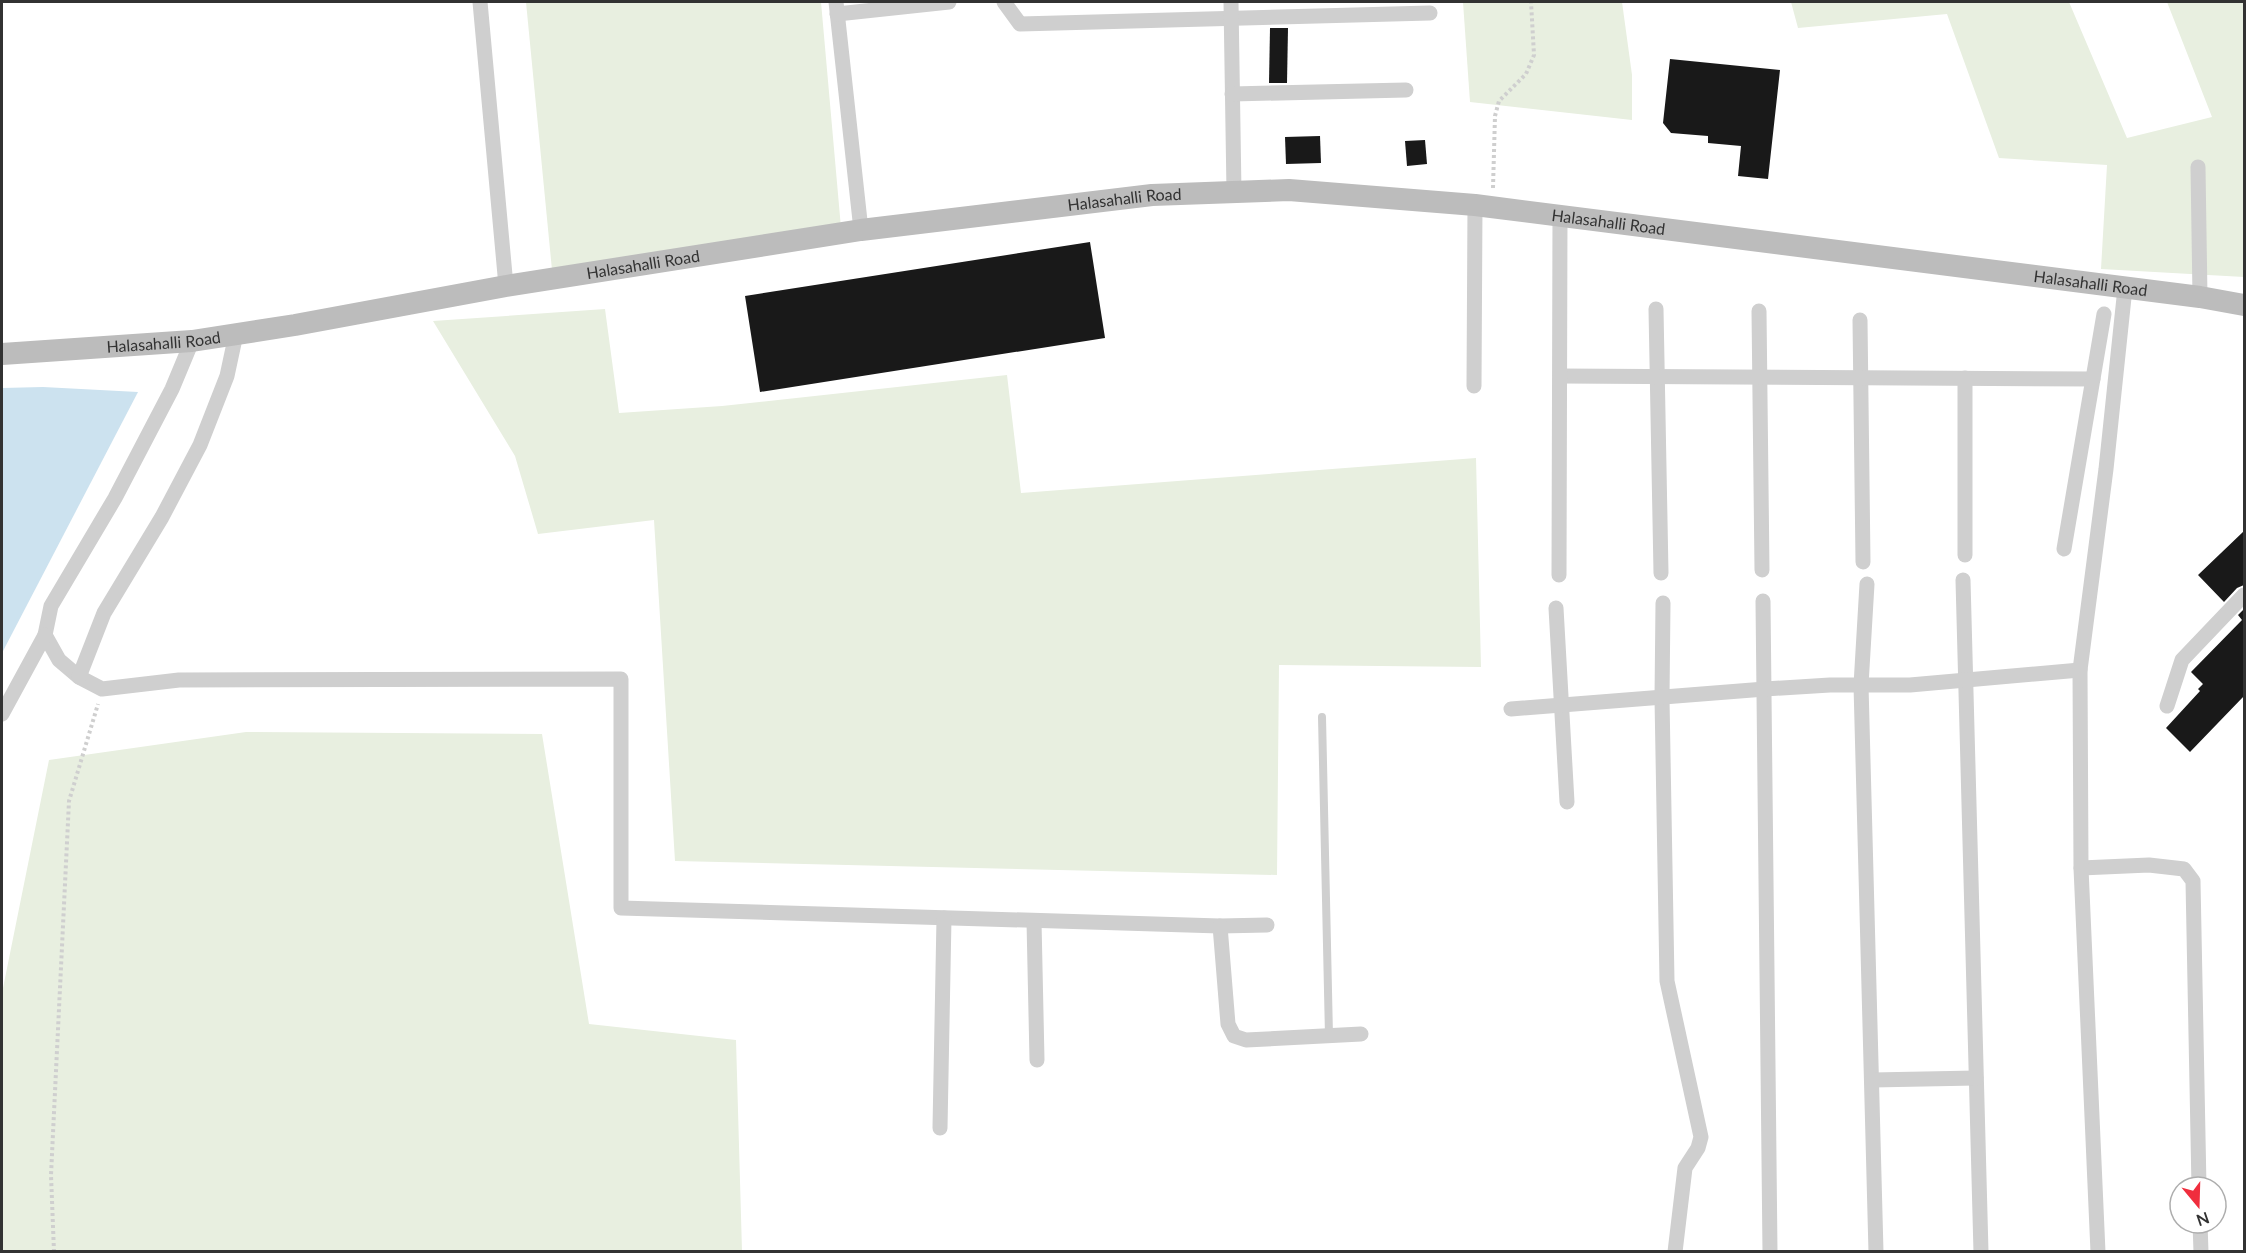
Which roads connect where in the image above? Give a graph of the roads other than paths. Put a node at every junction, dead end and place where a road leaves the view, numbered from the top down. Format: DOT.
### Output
graph roads {
  1 [pos="480,2"];
  2 [pos="949,2"];
  3 [pos="1004,2"];
  4 [pos="1231,2"];
  5 [pos="836,8"];
  6 [pos="1430,13"];
  7 [pos="1231,19"];
  8 [pos="1406,90"];
  9 [pos="1232,94"];
  10 [pos="2198,167"];
  11 [pos="1234,192"];
  12 [pos="1484,206"];
  13 [pos="1560,216"];
  14 [pos="861,230"];
  15 [pos="506,286"];
  16 [pos="2125,288"];
  17 [pos="2200,297"];
  18 [pos="2244,304"];
  19 [pos="1656,309"];
  20 [pos="1759,311"];
  21 [pos="2104,314"];
  22 [pos="1860,320"];
  23 [pos="236,334"];
  24 [pos="192,341"];
  25 [pos="5,354"];
  26 [pos="1560,376"];
  27 [pos="1657,376"];
  28 [pos="1760,377"];
  29 [pos="1860,378"];
  30 [pos="1965,378"];
  31 [pos="2093,379"];
  32 [pos="1474,386"];
  33 [pos="2064,549"];
  34 [pos="1965,555"];
  35 [pos="1863,562"];
  36 [pos="1762,570"];
  37 [pos="1660,573"];
  38 [pos="1559,575"];
  39 [pos="1963,580"];
  40 [pos="1867,584"];
  41 [pos="2244,595"];
  42 [pos="1763,601"];
  43 [pos="1663,603"];
  44 [pos="1556,608"];
  45 [pos="45,635"];
  46 [pos="2080,670"];
  47 [pos="79,677"];
  48 [pos="1965,681"];
  49 [pos="1861,685"];
  50 [pos="1765,689"];
  51 [pos="1662,698"];
  52 [pos="1562,706"];
  53 [pos="2167,706"];
  54 [pos="1511,709"];
  55 [pos="2,714"];
  56 [pos="1322,717"];
  57 [pos="1567,802"];
  58 [pos="2081,868"];
  59 [pos="944,918"];
  60 [pos="1034,921"];
  61 [pos="1267,925"];
  62 [pos="1220,926"];
  63 [pos="1361,1034"];
  64 [pos="1329,1036"];
  65 [pos="1037,1060"];
  66 [pos="1977,1078"];
  67 [pos="1872,1080"];
  68 [pos="940,1128"];
  69 [pos="2199,1175"];
  70 [pos="2200,1235"];
  71 [pos="1675,1251"];
  72 [pos="1770,1251"];
  73 [pos="1876,1251"];
  74 [pos="1981,1251"];
  75 [pos="2098,1251"];
  76 [pos="2201,1251"];
  1 -- 15 [label="street"];
  2 -- 5 [label="street"];
  3 -- 7 [label="street"];
  4 -- 7 [label="street"];
  5 -- 14 [label="street"];
  6 -- 7 [label="street"];
  7 -- 9 [label="street"];
  8 -- 9 [label="street"];
  9 -- 11 [label="street"];
  10 -- 17 [label="street"];
  11 -- 12 [label="main road, Halasahalli Road"];
  11 -- 14 [label="main road, Halasahalli Road"];
  12 -- 13 [label="main road, Halasahalli Road"];
  12 -- 32 [label="street"];
  13 -- 16 [label="main road, Halasahalli Road"];
  13 -- 26 [label="street"];
  14 -- 15 [label="main road, Halasahalli Road"];
  15 -- 23 [label="main road, Halasahalli Road"];
  16 -- 17 [label="main road, Halasahalli Road"];
  16 -- 46 [label="street"];
  17 -- 18 [label="main road, Halasahalli Road"];
  19 -- 27 [label="street"];
  20 -- 28 [label="street"];
  21 -- 31 [label="street"];
  22 -- 29 [label="street"];
  23 -- 24 [label="main road, Halasahalli Road"];
  23 -- 47 [label="street"];
  24 -- 25 [label="main road, Halasahalli Road"];
  24 -- 45 [label="street"];
  26 -- 27 [label="street"];
  26 -- 38 [label="street"];
  27 -- 28 [label="street"];
  27 -- 37 [label="street"];
  28 -- 29 [label="street"];
  28 -- 36 [label="street"];
  29 -- 30 [label="street"];
  29 -- 35 [label="street"];
  30 -- 31 [label="street"];
  30 -- 34 [label="street"];
  31 -- 33 [label="street"];
  39 -- 48 [label="street"];
  40 -- 49 [label="street"];
  41 -- 53 [label="street"];
  42 -- 50 [label="street"];
  43 -- 51 [label="street"];
  44 -- 52 [label="street"];
  45 -- 47 [label="street"];
  45 -- 55 [label="street"];
  46 -- 48 [label="street"];
  46 -- 58 [label="street"];
  47 -- 59 [label="street"];
  48 -- 49 [label="street"];
  48 -- 66 [label="street"];
  49 -- 50 [label="street"];
  49 -- 67 [label="street"];
  50 -- 51 [label="street"];
  50 -- 72 [label="street"];
  51 -- 52 [label="street"];
  51 -- 71 [label="street"];
  52 -- 54 [label="street"];
  52 -- 57 [label="street"];
  56 -- 64 [label="lane"];
  58 -- 69 [label="street"];
  58 -- 75 [label="street"];
  59 -- 60 [label="street"];
  59 -- 68 [label="street"];
  60 -- 62 [label="street"];
  60 -- 65 [label="street"];
  61 -- 62 [label="street"];
  62 -- 64 [label="street"];
  63 -- 64 [label="street"];
  66 -- 67 [label="street"];
  66 -- 74 [label="street"];
  67 -- 73 [label="street"];
  70 -- 76 [label="street"];
}
